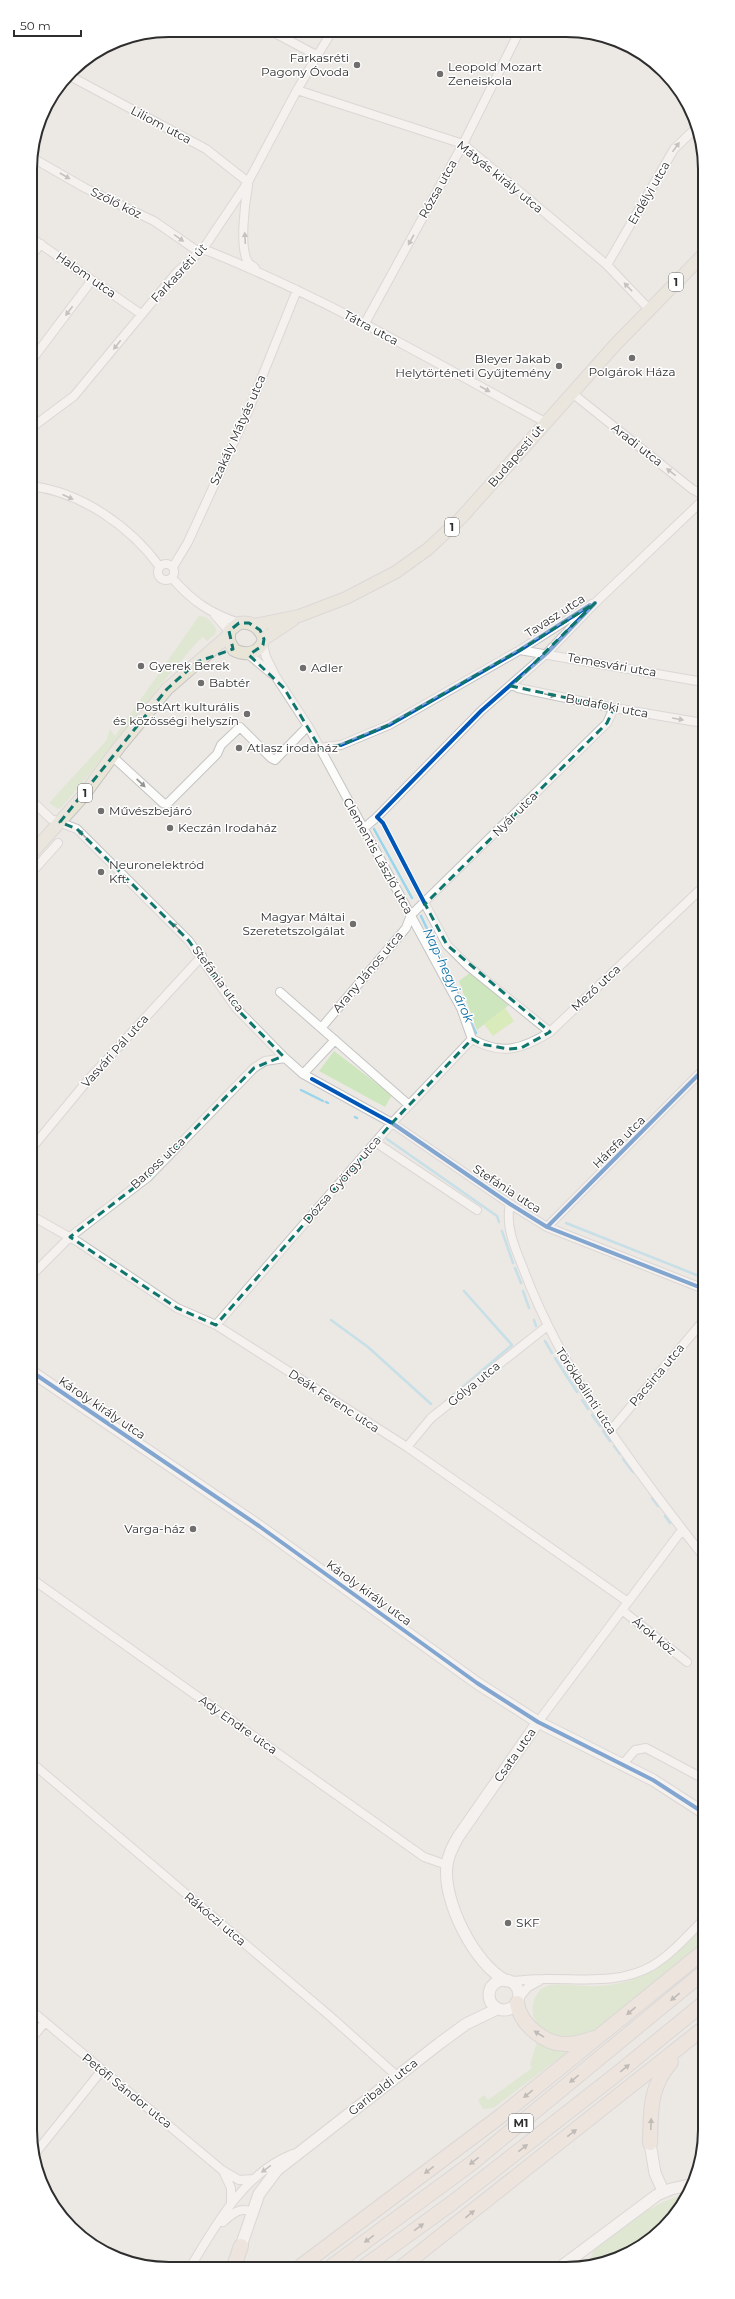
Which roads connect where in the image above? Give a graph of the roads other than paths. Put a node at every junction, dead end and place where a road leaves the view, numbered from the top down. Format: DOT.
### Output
graph roads {
  1 [pos="282,37"];
  2 [pos="329,37"];
  3 [pos="516,37"];
  4 [pos="318,56"];
  5 [pos="74,78"];
  6 [pos="297,90"];
  7 [pos="692,131"];
  8 [pos="463,144"];
  9 [pos="37,160"];
  10 [pos="248,182"];
  11 [pos="235,201"];
  12 [pos="244,206"];
  13 [pos="37,241"];
  14 [pos="41,244"];
  15 [pos="37,249"];
  16 [pos="201,250"];
  17 [pos="698,260"];
  18 [pos="607,265"];
  19 [pos="259,271"];
  20 [pos="92,280"];
  21 [pos="297,290"];
  22 [pos="650,309"];
  23 [pos="141,314"];
  24 [pos="365,323"];
  25 [pos="37,352"];
  26 [pos="572,393"];
  27 [pos="545,422"];
  28 [pos="37,424"];
  29 [pos="37,487"];
  30 [pos="698,492"];
  31 [pos="698,505"];
  32 [pos="160,567"];
  33 [pos="173,567"];
  34 [pos="172,578"];
  35 [pos="595,603"];
  36 [pos="214,614"];
  37 [pos="298,616"];
  38 [pos="239,623"];
  39 [pos="255,626"];
  40 [pos="229,633"];
  41 [pos="264,642"];
  42 [pos="234,650"];
  43 [pos="520,650"];
  44 [pos="547,653"];
  45 [pos="248,654"];
  46 [pos="197,662"];
  47 [pos="276,677"];
  48 [pos="698,681"];
  49 [pos="512,685"];
  50 [pos="614,708"];
  51 [pos="698,722"];
  52 [pos="308,726"];
  53 [pos="320,748"];
  54 [pos="113,757"];
  55 [pos="37,806"];
  56 [pos="60,822"];
  57 [pos="363,829"];
  58 [pos="58,843"];
  59 [pos="37,847"];
  60 [pos="37,866"];
  61 [pos="698,892"];
  62 [pos="425,904"];
  63 [pos="411,915"];
  64 [pos="202,956"];
  65 [pos="280,992"];
  66 [pos="322,1027"];
  67 [pos="550,1032"];
  68 [pos="472,1039"];
  69 [pos="335,1040"];
  70 [pos="285,1058"];
  71 [pos="303,1074"];
  72 [pos="698,1076"];
  73 [pos="409,1105"];
  74 [pos="392,1123"];
  75 [pos="37,1142"];
  76 [pos="375,1142"];
  77 [pos="510,1204"];
  78 [pos="477,1210"];
  79 [pos="37,1219"];
  80 [pos="547,1226"];
  81 [pos="70,1237"];
  82 [pos="37,1270"];
  83 [pos="698,1287"];
  84 [pos="216,1325"];
  85 [pos="546,1327"];
  86 [pos="698,1327"];
  87 [pos="37,1375"];
  88 [pos="611,1430"];
  89 [pos="407,1447"];
  90 [pos="682,1530"];
  91 [pos="698,1550"];
  92 [pos="37,1583"];
  93 [pos="628,1602"];
  94 [pos="622,1610"];
  95 [pos="687,1662"];
  96 [pos="538,1722"];
  97 [pos="623,1764"];
  98 [pos="37,1767"];
  99 [pos="698,1776"];
  100 [pos="698,1808"];
  101 [pos="447,1865"];
  102 [pos="698,1925"];
  103 [pos="698,1956"];
  104 [pos="482,1959"];
  105 [pos="698,1976"];
  106 [pos="543,1979"];
  107 [pos="507,1981"];
  108 [pos="490,1993"];
  109 [pos="518,2000"];
  110 [pos="698,2008"];
  111 [pos="497,2009"];
  112 [pos="37,2015"];
  113 [pos="45,2022"];
  114 [pos="466,2024"];
  115 [pos="37,2032"];
  116 [pos="698,2033"];
  117 [pos="602,2035"];
  118 [pos="688,2041"];
  119 [pos="102,2070"];
  120 [pos="397,2076"];
  121 [pos="650,2143"];
  122 [pos="38,2149"];
  123 [pos="300,2151"];
  124 [pos="222,2170"];
  125 [pos="253,2179"];
  126 [pos="685,2186"];
  127 [pos="663,2191"];
  128 [pos="231,2204"];
  129 [pos="251,2212"];
  130 [pos="216,2228"];
  131 [pos="345,2232"];
  132 [pos="241,2246"];
  133 [pos="202,2248"];
  134 [pos="190,2262"];
  135 [pos="193,2262"];
  136 [pos="235,2262"];
  137 [pos="298,2262"];
  138 [pos="306,2262"];
  139 [pos="337,2262"];
  140 [pos="370,2262"];
  141 [pos="408,2262"];
  142 [pos="567,2262"];
  1 -- 4 [label="street"];
  2 -- 4 [label="street, Farkasréti út"];
  3 -- 8 [label="street, Rózsa utca"];
  4 -- 6 [label="street, Farkasréti út"];
  5 -- 10 [label="street, Liliom utca"];
  6 -- 8 [label="street, Mátyás király utca"];
  6 -- 10 [label="street, Farkasréti út"];
  18 -- 7 [label="street, Erdélyi utca, one-way"];
  8 -- 18 [label="street, Mátyás király utca"];
  8 -- 24 [label="street, Rózsa utca, one-way"];
  9 -- 16 [label="street, Szőlő köz, one-way"];
  10 -- 11 [label="street, Farkasréti út"];
  10 -- 12 [label="street, Tátra utca"];
  11 -- 12 [label="street"];
  11 -- 16 [label="street, Farkasréti út"];
  19 -- 12 [label="street, Tátra utca, one-way"];
  13 -- 14 [label="street, Halom utca"];
  14 -- 15 [label="street"];
  14 -- 20 [label="street, Halom utca"];
  16 -- 19 [label="street, Tátra utca"];
  16 -- 23 [label="street, Farkasréti út"];
  17 -- 22 [label="main road, Budapesti út / 1"];
  22 -- 18 [label="street, Mátyás király utca, one-way"];
  19 -- 21 [label="street, Tátra utca"];
  20 -- 23 [label="street, Halom utca"];
  20 -- 25 [label="street, one-way"];
  21 -- 24 [label="street, Tátra utca"];
  21 -- 33 [label="street, Szakály Mátyás utca"];
  22 -- 26 [label="main road, Budapesti út / 1"];
  23 -- 28 [label="street, Farkasréti út, one-way"];
  24 -- 27 [label="street, Tátra utca, one-way"];
  26 -- 27 [label="main road, Budapesti út / 1"];
  30 -- 26 [label="street, Aradi utca, one-way"];
  27 -- 37 [label="main road, Budapesti út / 1"];
  29 -- 32 [label="street, one-way"];
  31 -- 35 [label="street, Tavasz utca"];
  32 -- 33 [label="street"];
  32 -- 34 [label="street"];
  33 -- 34 [label="street"];
  34 -- 36 [label="street"];
  35 -- 43 [label="street, Tavasz utca"];
  35 -- 44 [label="street, Tavasz utca"];
  36 -- 38 [label="street"];
  36 -- 40 [label="street"];
  37 -- 39 [label="main road, Budapesti út / 1"];
  37 -- 41 [label="main road, Budapesti út / 1"];
  38 -- 39 [label="main road, 1"];
  38 -- 40 [label="main road, 1"];
  39 -- 41 [label="main road"];
  40 -- 42 [label="main road"];
  40 -- 46 [label="main road, 1"];
  41 -- 45 [label="main road, 1"];
  41 -- 47 [label="street, Clementis László utca"];
  42 -- 45 [label="main road"];
  42 -- 46 [label="main road, 1"];
  43 -- 44 [label="street, Temesvári utca"];
  43 -- 53 [label="street, Tavasz utca"];
  44 -- 48 [label="street, Temesvári utca"];
  44 -- 49 [label="street, Tavasz utca"];
  45 -- 47 [label="street, Clementis László utca"];
  46 -- 54 [label="main road, 1"];
  47 -- 52 [label="street, Clementis László utca"];
  49 -- 50 [label="street, Budafoki utca, one-way"];
  49 -- 57 [label="street, Tavasz utca"];
  50 -- 51 [label="street, Budafoki utca, one-way"];
  50 -- 62 [label="street, Nyár utca"];
  52 -- 53 [label="street, Clementis László utca"];
  54 -- 52 [label="street, one-way"];
  53 -- 57 [label="street, Clementis László utca"];
  54 -- 56 [label="main road, 1"];
  55 -- 56 [label="street, Stefánia utca"];
  56 -- 59 [label="main road, 1"];
  64 -- 56 [label="street, Stefánia utca, one-way"];
  57 -- 63 [label="street, Clementis László utca"];
  58 -- 60 [label="street"];
  61 -- 67 [label="street, Mező utca"];
  62 -- 63 [label="street, Nyár utca"];
  62 -- 67 [label="street, Clementis László utca"];
  63 -- 66 [label="street, Arany János utca"];
  63 -- 68 [label="street, Clementis László utca"];
  64 -- 70 [label="street, Stefánia utca"];
  64 -- 75 [label="street, Vasvári Pál utca"];
  65 -- 66 [label="street"];
  66 -- 69 [label="street"];
  67 -- 68 [label="street, Mező utca"];
  68 -- 73 [label="street, Dózsa György utca"];
  69 -- 71 [label="street"];
  69 -- 73 [label="street"];
  70 -- 71 [label="street, Stefánia utca"];
  70 -- 81 [label="street, Baross utca"];
  71 -- 74 [label="street, Stefánia utca"];
  72 -- 80 [label="street, Hársfa utca"];
  73 -- 74 [label="street, Dózsa György utca"];
  74 -- 76 [label="street, Dózsa György utca"];
  74 -- 77 [label="street, Stefánia utca"];
  76 -- 78 [label="street"];
  76 -- 84 [label="street, Dózsa György utca"];
  77 -- 80 [label="street, Stefánia utca"];
  77 -- 85 [label="street, Törökbálinti utca"];
  79 -- 81 [label="street, Deák Ferenc utca"];
  80 -- 83 [label="street, Stefánia utca"];
  81 -- 82 [label="street, Baross utca"];
  81 -- 84 [label="street, Deák Ferenc utca"];
  84 -- 89 [label="street, Deák Ferenc utca"];
  85 -- 88 [label="street, Törökbálinti utca"];
  85 -- 89 [label="street, Gólya utca"];
  86 -- 88 [label="street, Pacsirta utca"];
  87 -- 96 [label="street, Károly király utca"];
  88 -- 90 [label="street, Törökbálinti utca"];
  89 -- 93 [label="street, Deák Ferenc utca"];
  90 -- 91 [label="street, Törökbálinti utca"];
  90 -- 93 [label="street, Csata utca"];
  92 -- 101 [label="street, Ady Endre utca"];
  93 -- 94 [label="street, Csata utca"];
  94 -- 95 [label="street, Árok köz"];
  94 -- 96 [label="street, Csata utca"];
  96 -- 97 [label="street, Károly király utca"];
  96 -- 101 [label="street, Csata utca"];
  97 -- 99 [label="street"];
  97 -- 100 [label="street, Károly király utca"];
  98 -- 120 [label="street, Rákóczi utca"];
  101 -- 104 [label="street, Csata utca"];
  102 -- 106 [label="street"];
  103 -- 117 [label="highway, one-way"];
  104 -- 107 [label="street, Csata utca"];
  104 -- 108 [label="street, Csata utca"];
  105 -- 139 [label="highway, M1, one-way"];
  106 -- 107 [label="street"];
  106 -- 109 [label="street"];
  107 -- 108 [label="street"];
  107 -- 109 [label="street"];
  108 -- 111 [label="street"];
  108 -- 114 [label="street, Garibaldi utca"];
  109 -- 111 [label="street"];
  117 -- 109 [label="highway, one-way"];
  140 -- 110 [label="highway, M1, one-way"];
  111 -- 114 [label="street, Garibaldi utca"];
  112 -- 113 [label="street, Petőfi Sándor utca"];
  113 -- 115 [label="street"];
  113 -- 119 [label="street, Petőfi Sándor utca"];
  114 -- 120 [label="street, Garibaldi utca"];
  116 -- 118 [label="highway"];
  117 -- 131 [label="highway, one-way"];
  121 -- 118 [label="highway, one-way"];
  141 -- 118 [label="highway, one-way"];
  119 -- 122 [label="street"];
  119 -- 124 [label="street, Petőfi Sándor utca"];
  120 -- 123 [label="street, Garibaldi utca"];
  121 -- 127 [label="street"];
  123 -- 125 [label="street, Garibaldi utca, one-way"];
  123 -- 129 [label="street, Garibaldi utca"];
  124 -- 125 [label="street, Petőfi Sándor utca"];
  124 -- 128 [label="street, Petőfi Sándor utca"];
  125 -- 128 [label="street, Garibaldi utca"];
  126 -- 127 [label="street"];
  127 -- 142 [label="street"];
  128 -- 130 [label="street, Garibaldi utca"];
  129 -- 130 [label="street, Garibaldi utca"];
  129 -- 132 [label="street, Garibaldi utca"];
  130 -- 133 [label="street, Garibaldi utca"];
  131 -- 137 [label="highway"];
  131 -- 138 [label="highway"];
  132 -- 136 [label="highway"];
  133 -- 134 [label="street, Garibaldi utca"];
  133 -- 135 [label="street, Garibaldi utca"];
}
